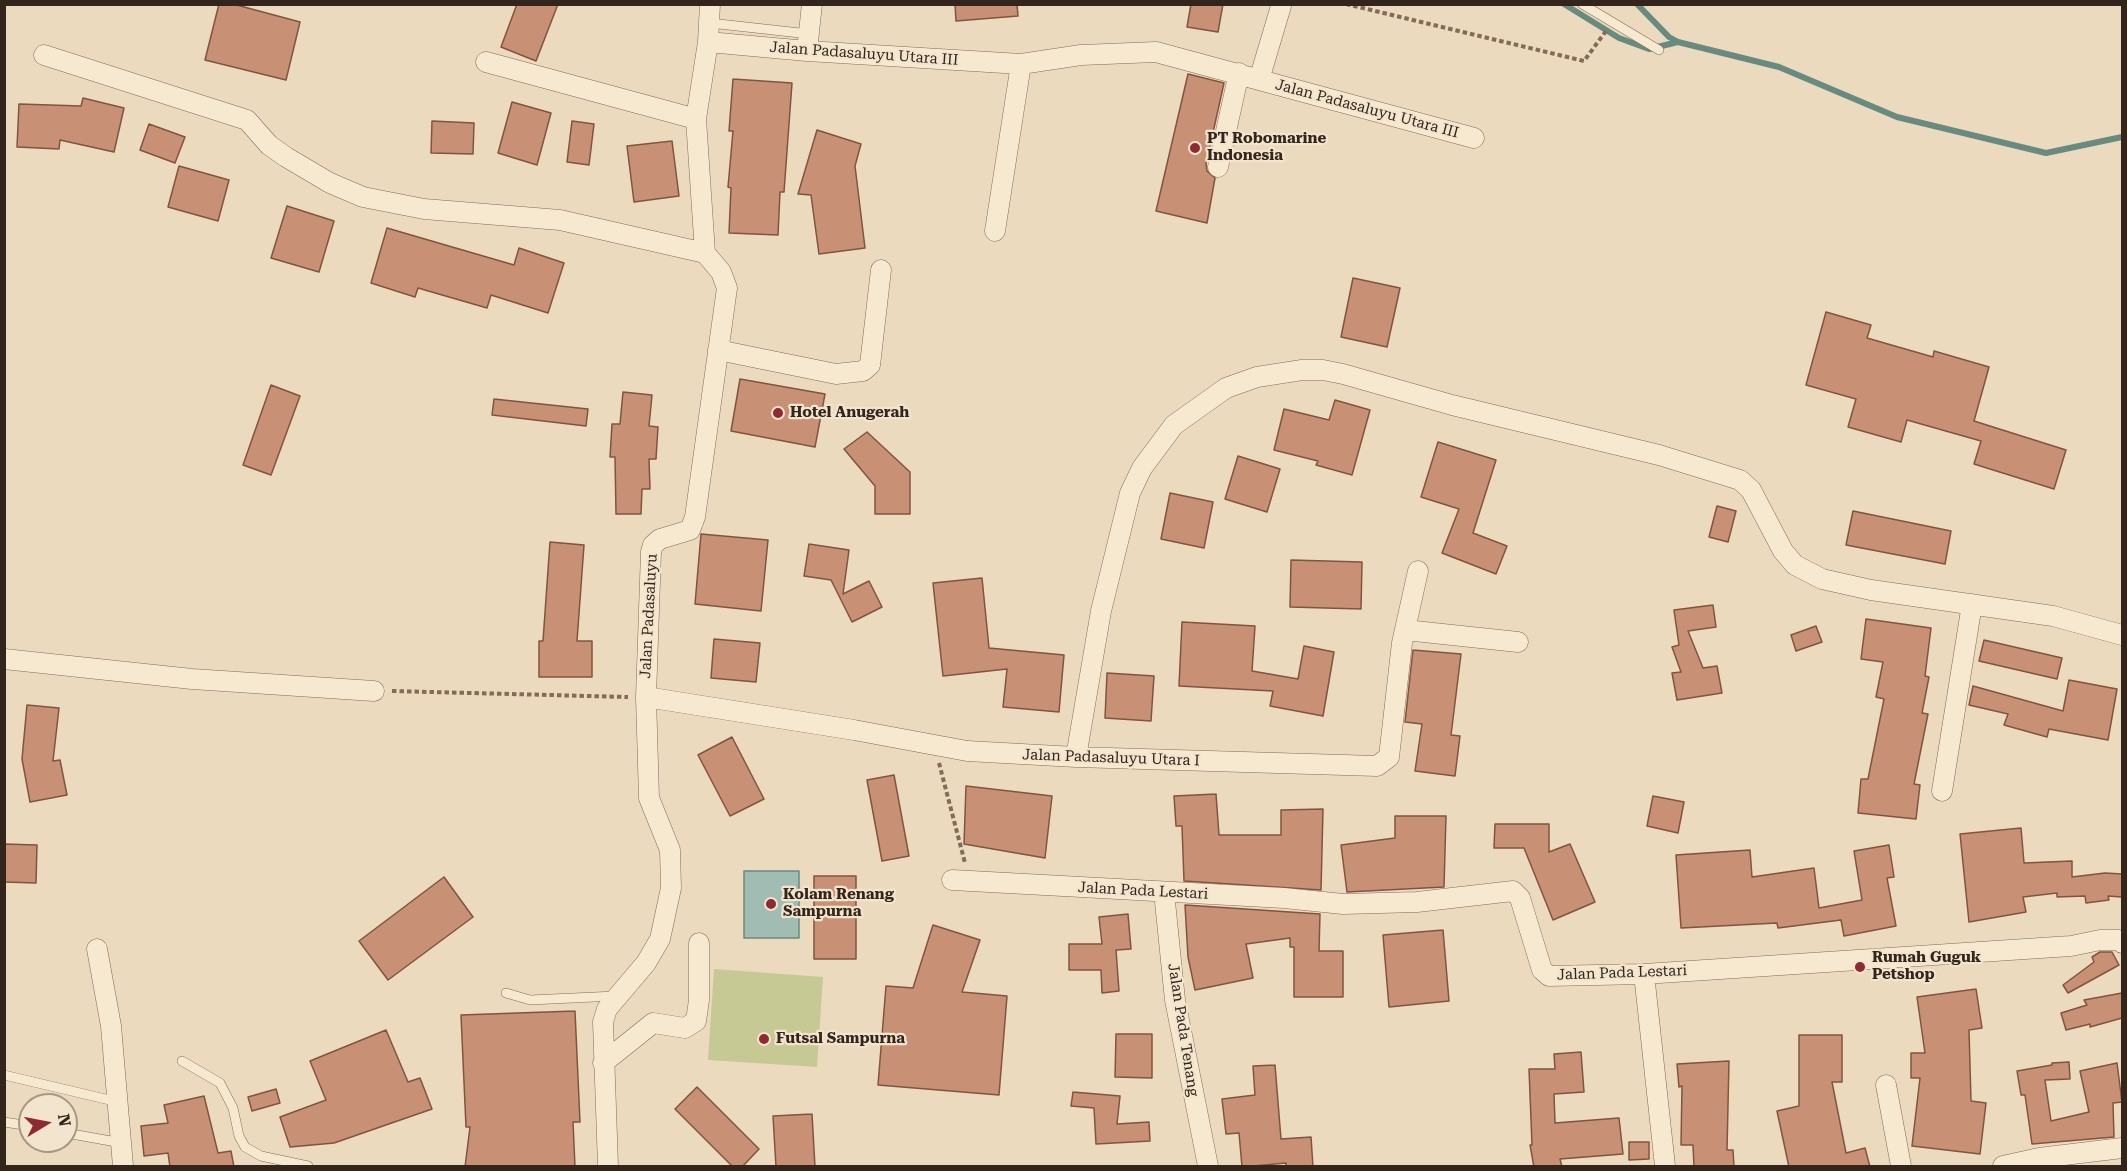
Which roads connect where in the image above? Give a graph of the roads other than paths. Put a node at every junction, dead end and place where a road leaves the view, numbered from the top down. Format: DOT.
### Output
graph roads {
  1 [pos="812,4"];
  2 [pos="1582,4"];
  3 [pos="1281,6"];
  4 [pos="709,23"];
  5 [pos="808,43"];
  6 [pos="1659,50"];
  7 [pos="44,55"];
  8 [pos="486,62"];
  9 [pos="1021,64"];
  10 [pos="1239,73"];
  11 [pos="1259,80"];
  12 [pos="696,119"];
  13 [pos="1474,138"];
  14 [pos="1218,167"];
  15 [pos="994,231"];
  16 [pos="705,253"];
  17 [pos="881,270"];
  18 [pos="717,350"];
  19 [pos="1418,571"];
  20 [pos="1972,604"];
  21 [pos="1405,630"];
  22 [pos="2122,634"];
  23 [pos="1518,642"];
  24 [pos="4,658"];
  25 [pos="374,691"];
  26 [pos="645,698"];
  27 [pos="1076,757"];
  28 [pos="1942,791"];
  29 [pos="961,881"];
  30 [pos="1164,892"];
  31 [pos="699,943"];
  32 [pos="2122,943"];
  33 [pos="97,949"];
  34 [pos="1644,974"];
  35 [pos="506,993"];
  36 [pos="618,996"];
  37 [pos="182,1061"];
  38 [pos="603,1063"];
  39 [pos="4,1075"];
  40 [pos="1886,1085"];
  41 [pos="118,1102"];
  42 [pos="78,1135"];
  43 [pos="122,1143"];
  44 [pos="2122,1148"];
  45 [pos="2086,1159"];
  46 [pos="123,1167"];
  47 [pos="308,1167"];
  48 [pos="608,1167"];
  49 [pos="1208,1167"];
  50 [pos="1665,1167"];
  51 [pos="1901,1167"];
  52 [pos="2003,1167"];
  1 -- 5 [label="street"];
  2 -- 6 [label="lane"];
  3 -- 11 [label="street, Jalan Padasaluyu Utara III"];
  4 -- 5 [label="street, Jalan Padasaluyu Utara III"];
  4 -- 12 [label="street"];
  5 -- 9 [label="street, Jalan Padasaluyu Utara III"];
  7 -- 16 [label="street"];
  8 -- 12 [label="street"];
  9 -- 10 [label="street, Jalan Padasaluyu Utara III"];
  9 -- 15 [label="street"];
  10 -- 11 [label="street, Jalan Padasaluyu Utara III"];
  10 -- 14 [label="street"];
  11 -- 13 [label="street, Jalan Padasaluyu Utara III"];
  12 -- 16 [label="street"];
  16 -- 18 [label="street, Jalan Padasaluyu"];
  17 -- 18 [label="street"];
  18 -- 26 [label="street, Jalan Padasaluyu"];
  19 -- 21 [label="street, Jalan Padasaluyu Utara I"];
  20 -- 22 [label="street"];
  20 -- 27 [label="street"];
  20 -- 28 [label="street"];
  21 -- 23 [label="street"];
  21 -- 27 [label="street, Jalan Padasaluyu Utara I"];
  24 -- 25 [label="street"];
  26 -- 27 [label="street, Jalan Padasaluyu Utara I"];
  26 -- 36 [label="street, Jalan Padasaluyu"];
  29 -- 30 [label="street, Jalan Pada Lestari"];
  30 -- 34 [label="street, Jalan Pada Lestari"];
  30 -- 49 [label="street, Jalan Pada Tenang"];
  31 -- 38 [label="street"];
  32 -- 34 [label="street, Jalan Pada Lestari"];
  33 -- 41 [label="street"];
  34 -- 50 [label="street"];
  35 -- 36 [label="lane"];
  36 -- 38 [label="street, Jalan Padasaluyu"];
  37 -- 47 [label="lane"];
  38 -- 48 [label="street, Jalan Padasaluyu"];
  39 -- 41 [label="lane"];
  40 -- 51 [label="street"];
  41 -- 43 [label="street"];
  42 -- 43 [label="lane"];
  43 -- 46 [label="street"];
  44 -- 45 [label="street"];
  45 -- 52 [label="street"];
}
